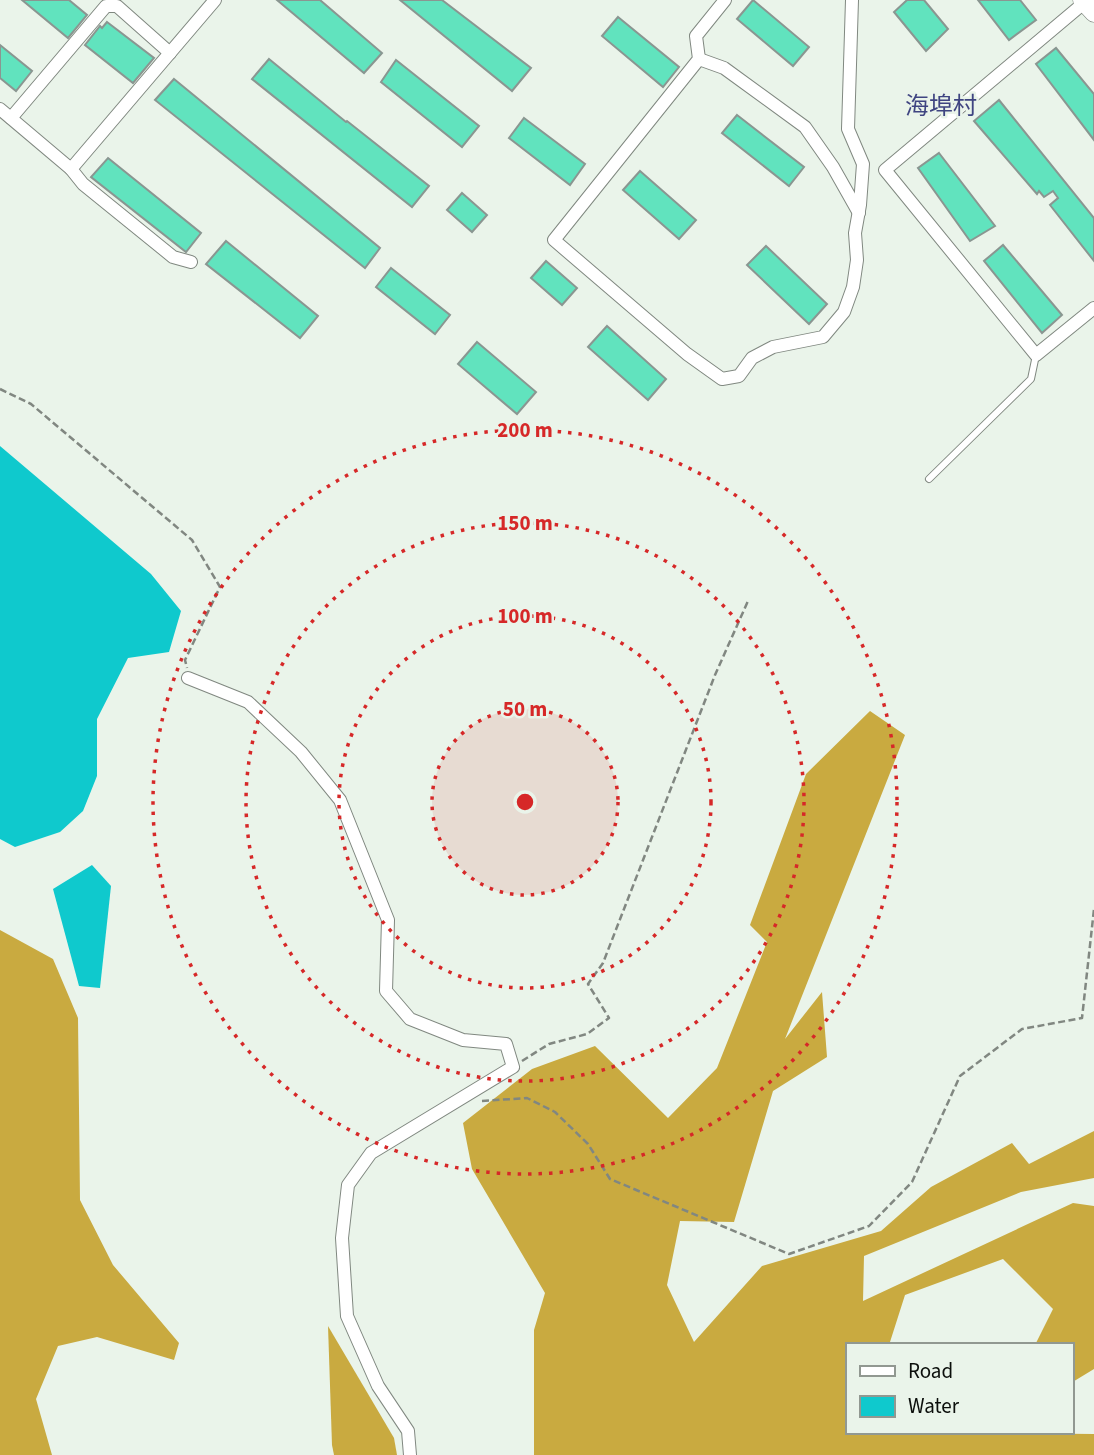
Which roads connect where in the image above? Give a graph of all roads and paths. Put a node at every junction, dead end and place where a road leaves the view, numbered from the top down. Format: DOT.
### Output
graph roads {
  1 [pos="215,0"];
  2 [pos="725,0"];
  3 [pos="852,0"];
  4 [pos="1087,5"];
  5 [pos="170,53"];
  6 [pos="699,59"];
  7 [pos="0,108"];
  8 [pos="11,118"];
  9 [pos="71,169"];
  10 [pos="859,213"];
  11 [pos="191,262"];
  12 [pos="1094,308"];
  13 [pos="1036,355"];
  14 [pos="0,389"];
  15 [pos="929,479"];
  16 [pos="748,601"];
  17 [pos="188,678"];
  18 [pos="1094,909"];
  19 [pos="513,1067"];
  20 [pos="478,1101"];
  21 [pos="410,1455"];
  1 -- 5 [label="street"];
  2 -- 6 [label="street"];
  3 -- 10 [label="street"];
  4 -- 13 [label="street"];
  5 -- 8 [label="street"];
  5 -- 9 [label="street"];
  6 -- 10 [label="street"];
  6 -- 10 [label="street"];
  7 -- 8 [label="street"];
  8 -- 9 [label="street"];
  9 -- 11 [label="street"];
  12 -- 13 [label="street"];
  13 -- 15 [label="lane"];
  14 -- 17 [label="path"];
  16 -- 19 [label="path"];
  17 -- 19 [label="street"];
  18 -- 20 [label="path"];
  19 -- 21 [label="street"];
}
